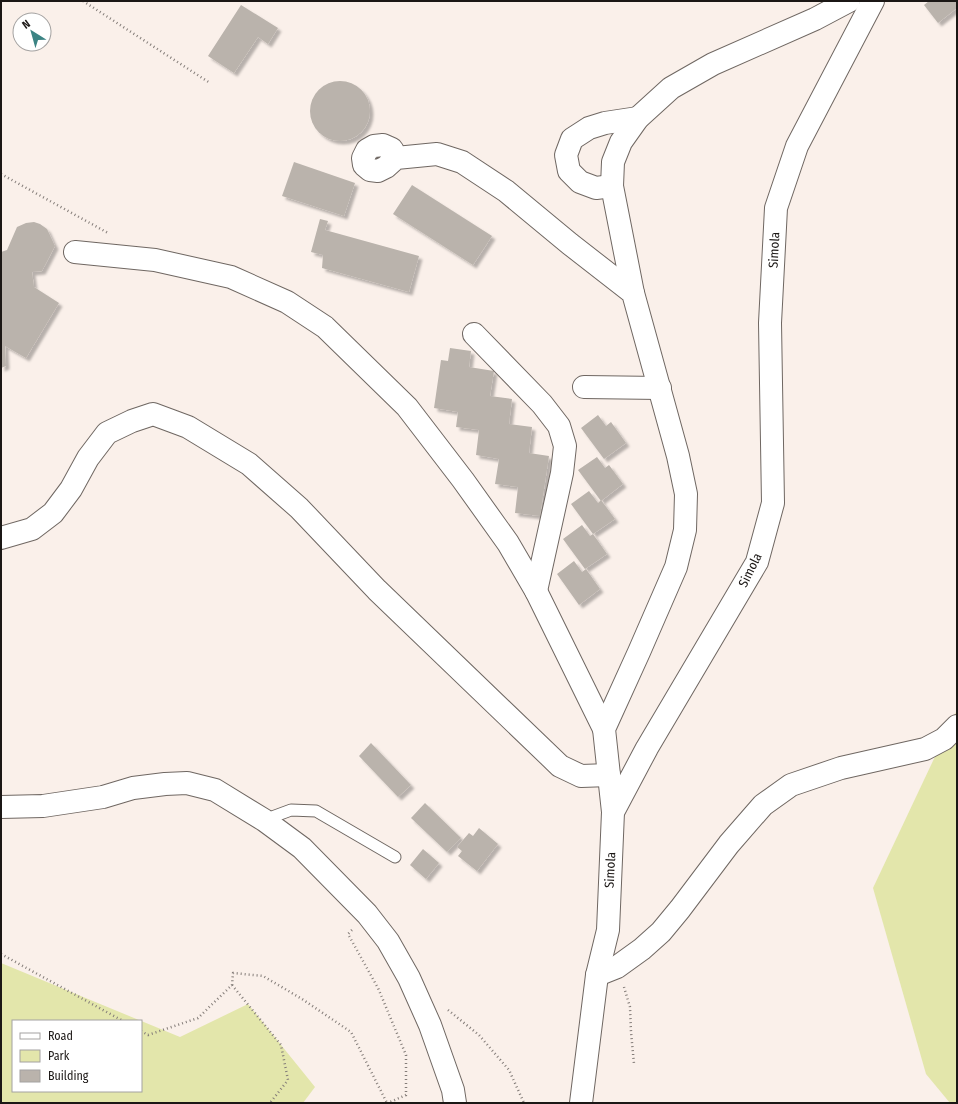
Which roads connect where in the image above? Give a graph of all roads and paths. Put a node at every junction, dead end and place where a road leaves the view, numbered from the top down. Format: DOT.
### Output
graph roads {
  1 [pos="83,1"];
  2 [pos="849,1"];
  3 [pos="873,1"];
  4 [pos="210,83"];
  5 [pos="638,118"];
  6 [pos="396,158"];
  7 [pos="1,174"];
  8 [pos="612,186"];
  9 [pos="110,234"];
  10 [pos="75,252"];
  11 [pos="633,293"];
  12 [pos="474,334"];
  13 [pos="584,387"];
  14 [pos="660,388"];
  15 [pos="1,538"];
  16 [pos="536,591"];
  17 [pos="957,726"];
  18 [pos="604,729"];
  19 [pos="609,775"];
  20 [pos="1,807"];
  21 [pos="613,812"];
  22 [pos="264,820"];
  23 [pos="395,857"];
  24 [pos="367,914"];
  25 [pos="1,954"];
  26 [pos="617,967"];
  27 [pos="596,975"];
  28 [pos="232,985"];
  29 [pos="444,1007"];
  30 [pos="121,1020"];
  31 [pos="142,1032"];
  32 [pos="634,1064"];
  33 [pos="270,1103"];
  34 [pos="387,1103"];
  35 [pos="455,1103"];
  36 [pos="524,1103"];
  37 [pos="581,1103"];
  1 -- 4 [label="path"];
  2 -- 5 [label="street"];
  3 -- 21 [label="street, Simola"];
  5 -- 8 [label="street"];
  5 -- 8 [label="street"];
  6 -- 11 [label="street"];
  7 -- 9 [label="path"];
  8 -- 11 [label="street"];
  10 -- 16 [label="street"];
  11 -- 14 [label="street"];
  12 -- 16 [label="street"];
  13 -- 14 [label="street"];
  14 -- 18 [label="street"];
  15 -- 19 [label="street"];
  16 -- 18 [label="street"];
  17 -- 26 [label="street"];
  18 -- 19 [label="street"];
  19 -- 21 [label="street"];
  20 -- 22 [label="street"];
  21 -- 27 [label="street, Simola"];
  22 -- 23 [label="lane"];
  22 -- 24 [label="street"];
  24 -- 34 [label="path"];
  24 -- 35 [label="street"];
  25 -- 30 [label="path"];
  26 -- 27 [label="street"];
  26 -- 32 [label="path"];
  27 -- 37 [label="street, Simola"];
  28 -- 31 [label="path"];
  28 -- 33 [label="path"];
  28 -- 34 [label="path"];
  29 -- 36 [label="path"];
}
